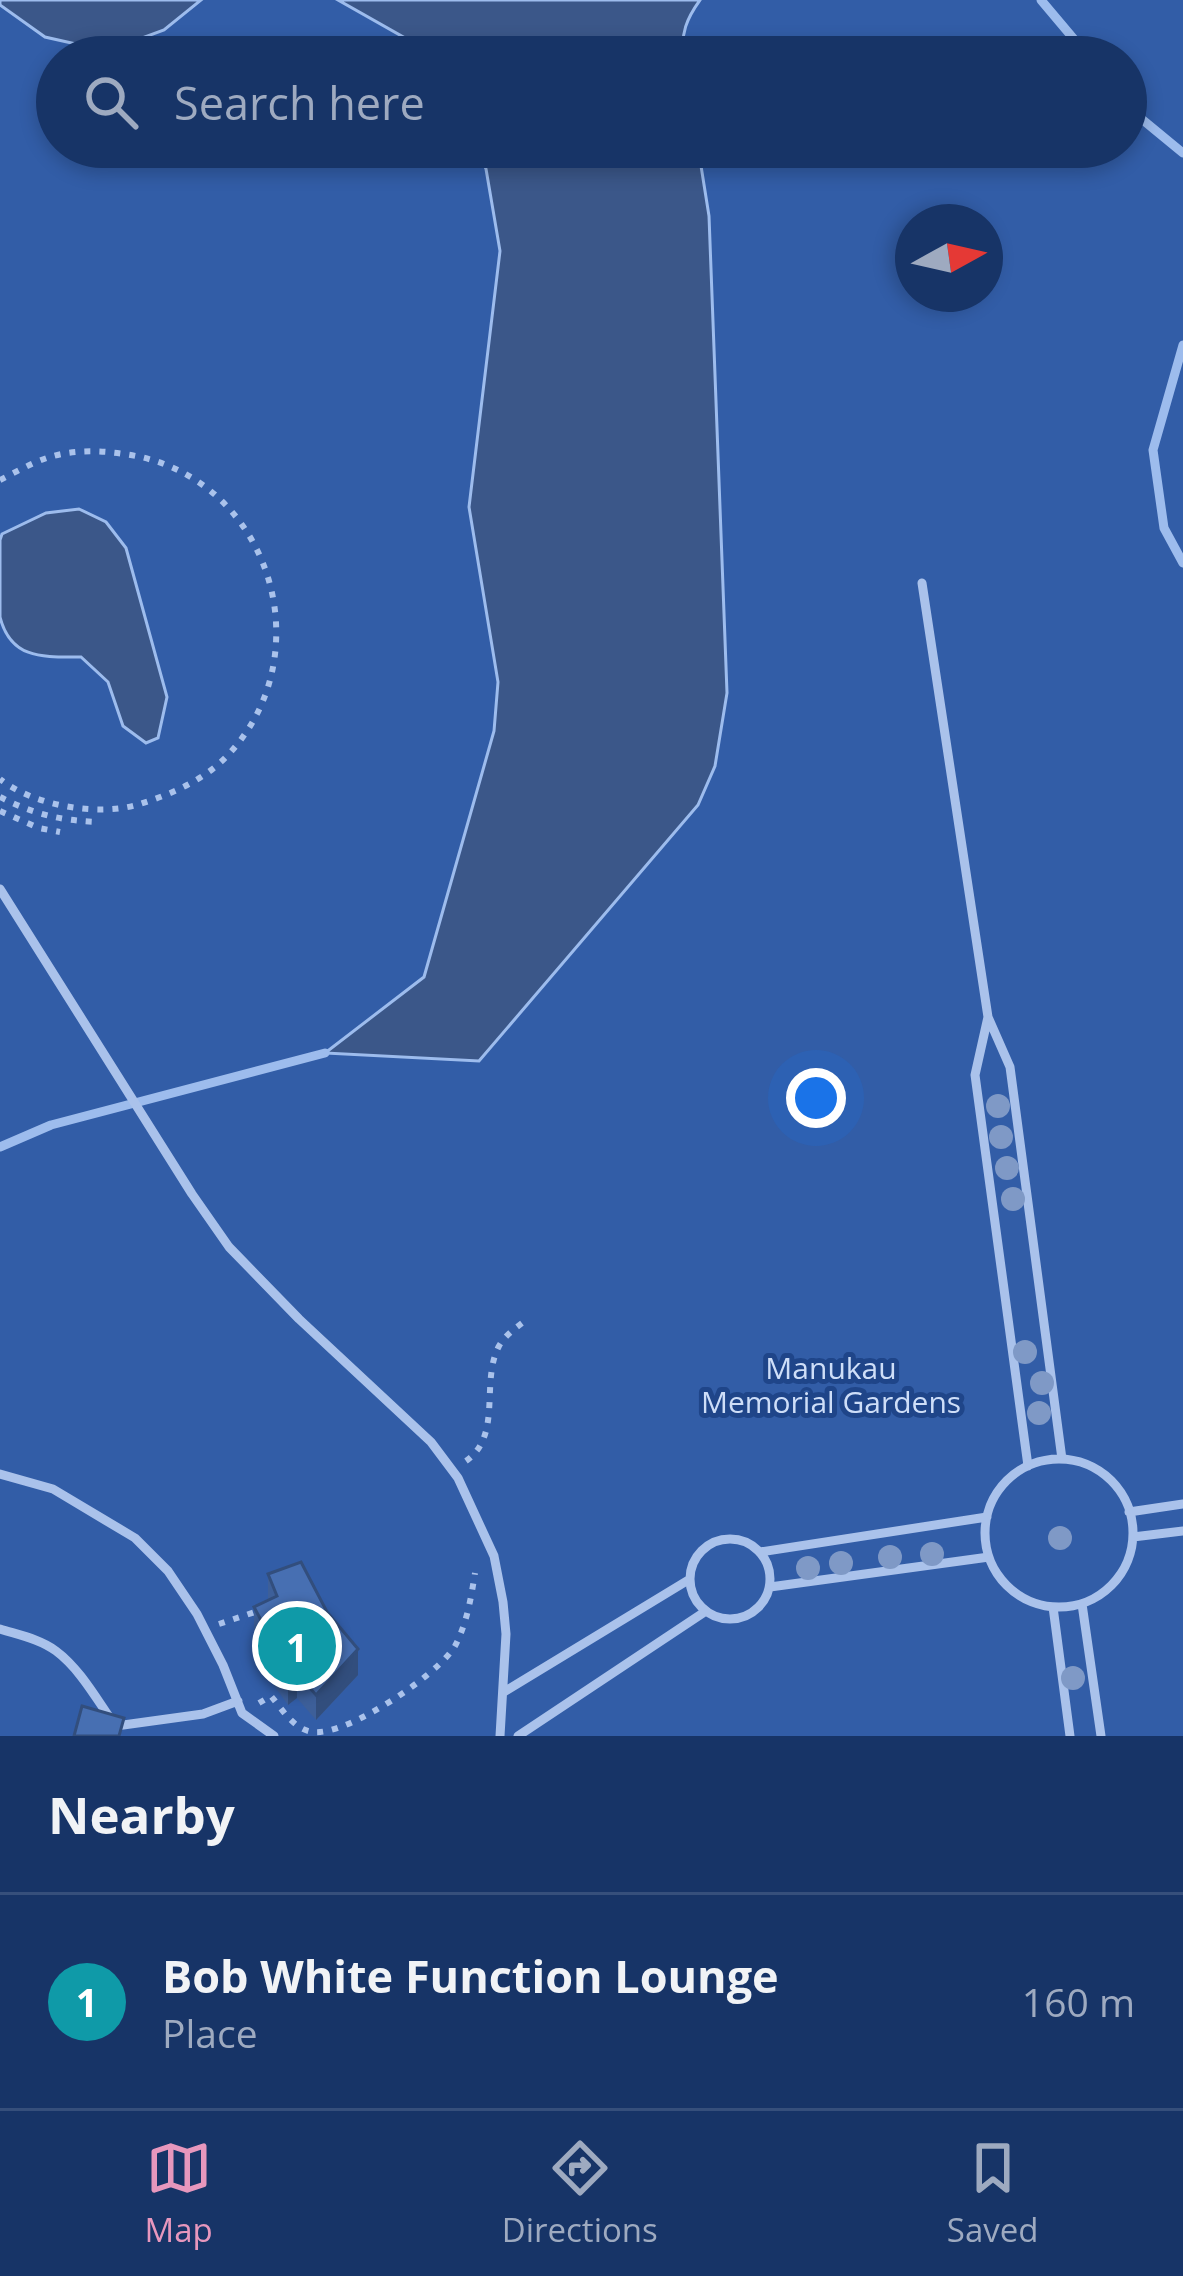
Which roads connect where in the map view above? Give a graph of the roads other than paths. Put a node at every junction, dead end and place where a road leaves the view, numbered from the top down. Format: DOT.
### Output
graph roads {
  1 [pos="922,583"];
  2 [pos="0,889"];
  3 [pos="988,1017"];
  4 [pos="1062,1459"];
  5 [pos="1028,1466"];
  6 [pos="0,1474"];
  7 [pos="1183,1504"];
  8 [pos="1129,1511"];
  9 [pos="987,1517"];
  10 [pos="1183,1531"];
  11 [pos="1132,1537"];
  12 [pos="760,1552"];
  13 [pos="988,1557"];
  14 [pos="689,1579"];
  15 [pos="770,1587"];
  16 [pos="1082,1604"];
  17 [pos="1053,1607"];
  18 [pos="706,1611"];
  19 [pos="0,1629"];
  20 [pos="504,1692"];
  21 [pos="238,1701"];
  22 [pos="145,1724"];
  23 [pos="116,1726"];
  24 [pos="102,1731"];
  25 [pos="141,1736"];
  26 [pos="274,1736"];
  27 [pos="500,1736"];
  28 [pos="518,1736"];
  29 [pos="1070,1736"];
  30 [pos="1101,1736"];
  1 -- 3 [label="lane"];
  2 -- 20 [label="lane"];
  3 -- 4 [label="lane"];
  3 -- 5 [label="lane"];
  4 -- 5 [label="lane"];
  4 -- 8 [label="lane"];
  5 -- 9 [label="lane"];
  6 -- 21 [label="lane"];
  7 -- 8 [label="lane"];
  8 -- 11 [label="lane"];
  9 -- 12 [label="lane"];
  9 -- 13 [label="lane"];
  10 -- 11 [label="lane"];
  11 -- 16 [label="lane"];
  12 -- 14 [label="lane"];
  12 -- 15 [label="lane"];
  13 -- 15 [label="lane"];
  13 -- 17 [label="lane"];
  14 -- 18 [label="lane"];
  14 -- 20 [label="lane"];
  15 -- 18 [label="lane"];
  16 -- 17 [label="lane"];
  16 -- 30 [label="lane"];
  17 -- 29 [label="lane"];
  18 -- 28 [label="lane"];
  19 -- 23 [label="lane"];
  20 -- 27 [label="lane"];
  21 -- 22 [label="lane"];
  21 -- 26 [label="lane"];
  22 -- 23 [label="lane"];
  22 -- 25 [label="lane"];
  23 -- 24 [label="lane"];
}
